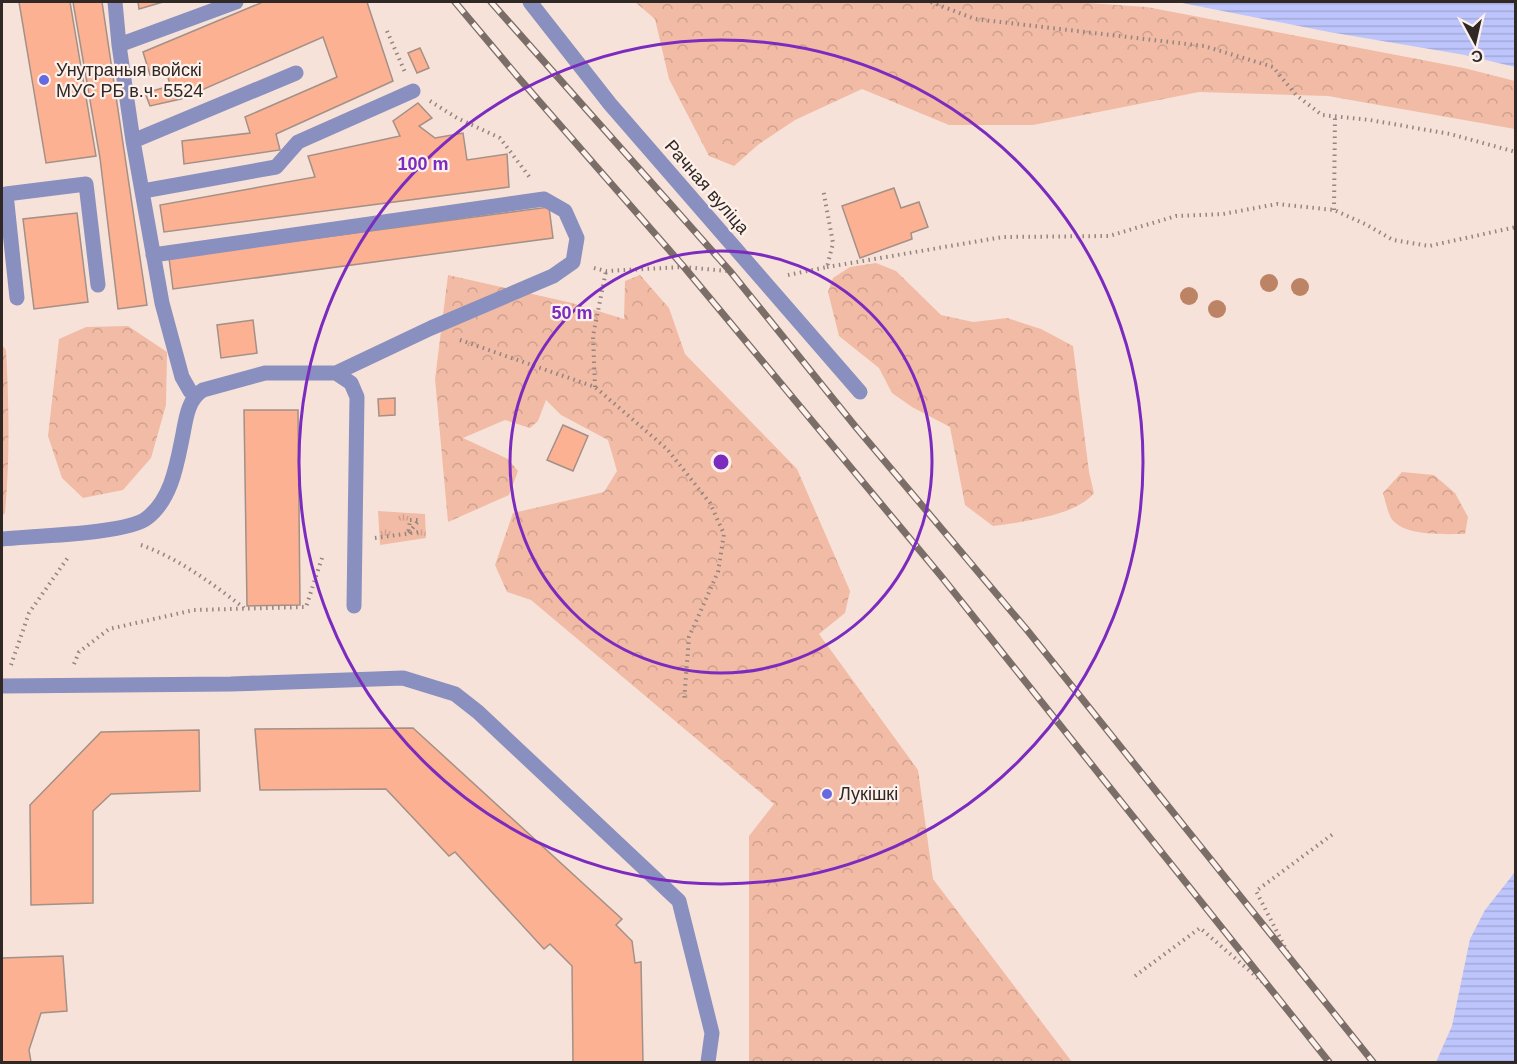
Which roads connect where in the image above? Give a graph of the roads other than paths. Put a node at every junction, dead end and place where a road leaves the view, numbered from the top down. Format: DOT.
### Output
graph roads {
  1 [pos="115,2"];
  2 [pos="236,2"];
  3 [pos="530,2"];
  4 [pos="118,45"];
  5 [pos="296,73"];
  6 [pos="413,91"];
  7 [pos="133,141"];
  8 [pos="143,191"];
  9 [pos="4,195"];
  10 [pos="153,255"];
  11 [pos="98,285"];
  12 [pos="17,298"];
  13 [pos="336,373"];
  14 [pos="860,392"];
  15 [pos="196,395"];
  16 [pos="2,539"];
  17 [pos="354,606"];
  18 [pos="4,686"];
  19 [pos="708,1062"];
  1 -- 4 [label="street"];
  2 -- 4 [label="street"];
  3 -- 14 [label="street, Рачная вуліца"];
  4 -- 7 [label="street"];
  5 -- 7 [label="street"];
  6 -- 8 [label="street"];
  7 -- 8 [label="street"];
  8 -- 10 [label="street"];
  9 -- 11 [label="street"];
  9 -- 12 [label="street"];
  10 -- 13 [label="street"];
  10 -- 15 [label="street"];
  13 -- 15 [label="street"];
  13 -- 17 [label="street"];
  15 -- 16 [label="street"];
  18 -- 19 [label="street"];
}
